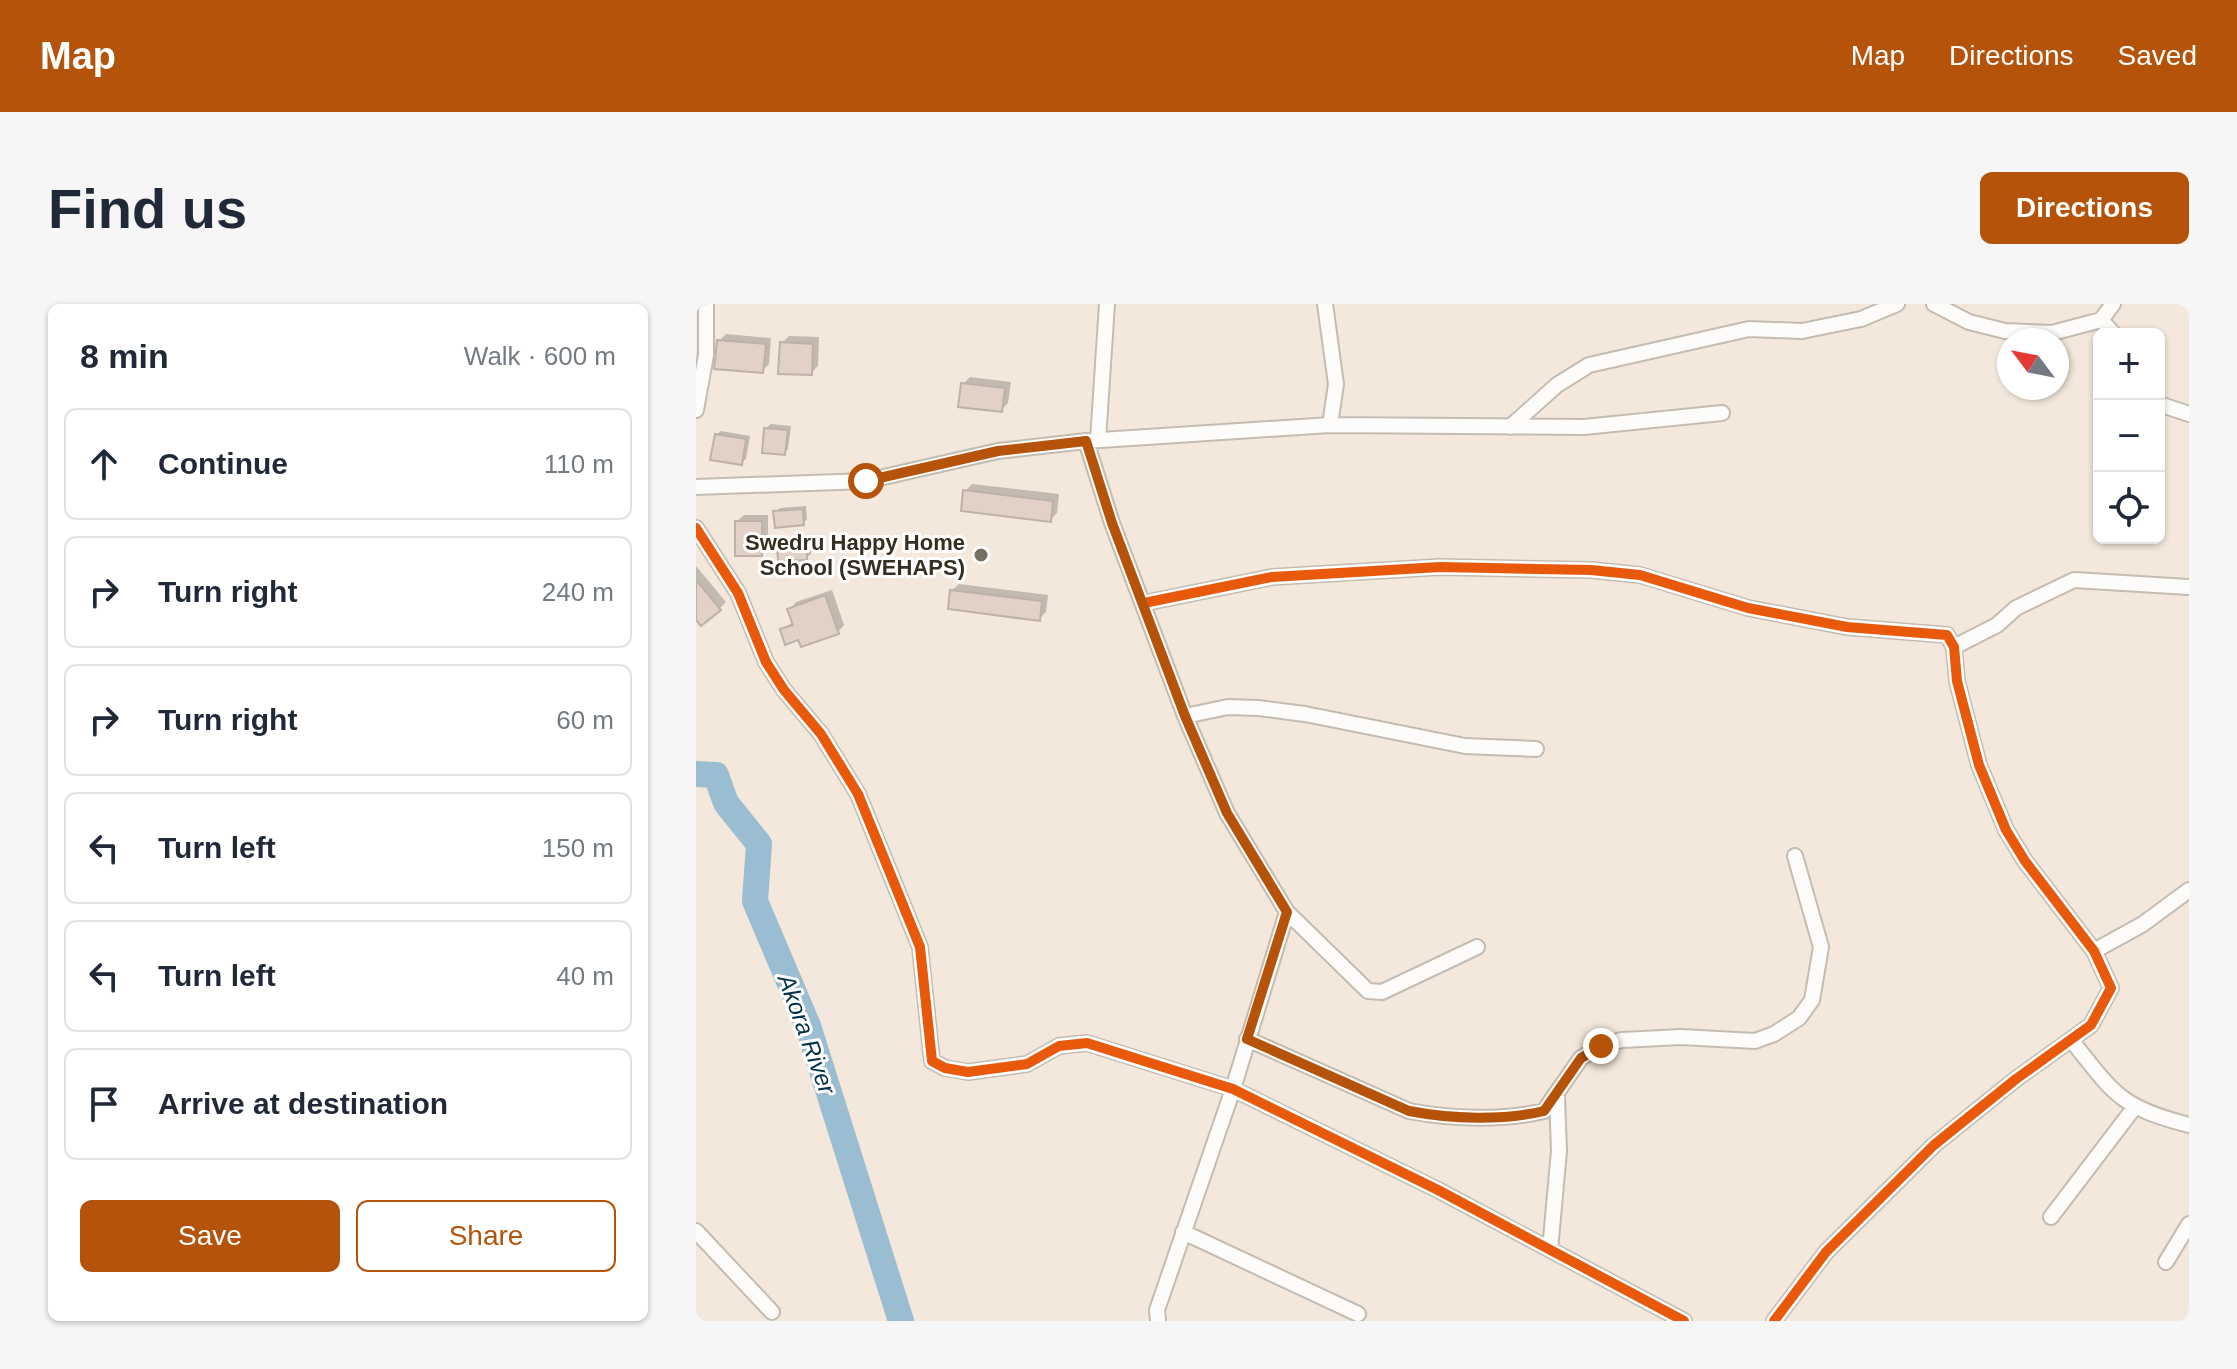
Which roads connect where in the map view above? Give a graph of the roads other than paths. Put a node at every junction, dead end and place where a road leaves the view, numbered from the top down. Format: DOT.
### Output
graph roads {
  1 [pos="706,304"];
  2 [pos="1325,304"];
  3 [pos="1897,304"];
  4 [pos="1934,304"];
  5 [pos="2113,304"];
  6 [pos="1112,305"];
  7 [pos="2101,320"];
  8 [pos="2108,328"];
  9 [pos="2165,406"];
  10 [pos="696,410"];
  11 [pos="1722,413"];
  12 [pos="2189,414"];
  13 [pos="1330,425"];
  14 [pos="1510,427"];
  15 [pos="1092,440"];
  16 [pos="696,487"];
  17 [pos="696,528"];
  18 [pos="2189,587"];
  19 [pos="1144,603"];
  20 [pos="1954,647"];
  21 [pos="1185,716"];
  22 [pos="1536,749"];
  23 [pos="1795,856"];
  24 [pos="2189,890"];
  25 [pos="1287,912"];
  26 [pos="1477,947"];
  27 [pos="2094,951"];
  28 [pos="1247,1039"];
  29 [pos="2072,1041"];
  30 [pos="1233,1089"];
  31 [pos="1557,1096"];
  32 [pos="2134,1108"];
  33 [pos="2189,1125"];
  34 [pos="2051,1217"];
  35 [pos="2189,1224"];
  36 [pos="696,1231"];
  37 [pos="1183,1232"];
  38 [pos="1550,1250"];
  39 [pos="2166,1262"];
  40 [pos="772,1312"];
  41 [pos="1358,1314"];
  42 [pos="1158,1321"];
  43 [pos="1684,1321"];
  44 [pos="1774,1321"];
  1 -- 10 [label="street"];
  2 -- 13 [label="street"];
  3 -- 14 [label="street"];
  4 -- 7 [label="street"];
  5 -- 7 [label="street"];
  6 -- 15 [label="street"];
  7 -- 8 [label="street"];
  9 -- 12 [label="street"];
  11 -- 14 [label="street"];
  13 -- 14 [label="street"];
  13 -- 15 [label="street"];
  15 -- 16 [label="street"];
  15 -- 19 [label="street"];
  17 -- 30 [label="street"];
  18 -- 20 [label="street"];
  19 -- 20 [label="street"];
  19 -- 21 [label="street"];
  20 -- 27 [label="street"];
  21 -- 22 [label="street"];
  21 -- 25 [label="street"];
  23 -- 31 [label="street"];
  24 -- 27 [label="street"];
  25 -- 26 [label="street"];
  25 -- 28 [label="street"];
  27 -- 29 [label="street"];
  28 -- 30 [label="street"];
  28 -- 31 [label="street"];
  29 -- 32 [label="street"];
  29 -- 44 [label="street"];
  30 -- 37 [label="street"];
  30 -- 38 [label="street"];
  31 -- 38 [label="street"];
  32 -- 33 [label="street"];
  32 -- 34 [label="street"];
  35 -- 39 [label="street"];
  36 -- 40 [label="street"];
  37 -- 41 [label="street"];
  37 -- 42 [label="street"];
  38 -- 43 [label="street"];
}
